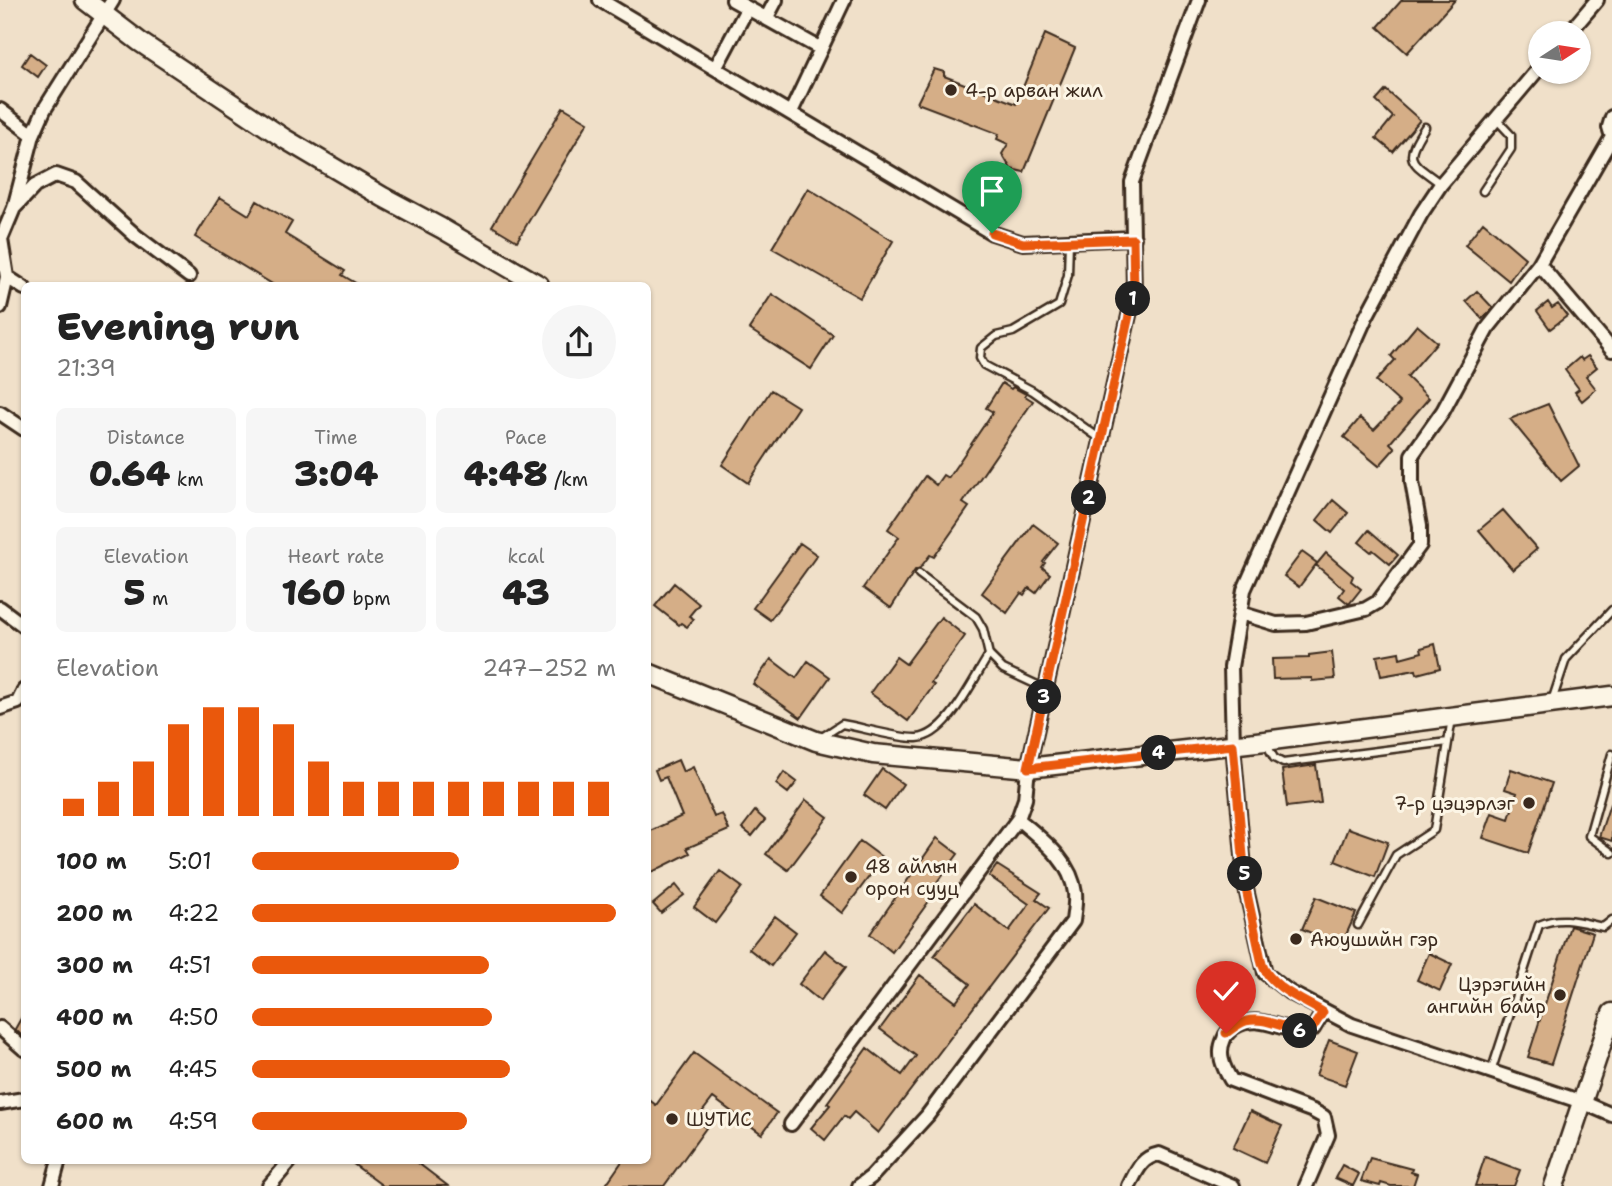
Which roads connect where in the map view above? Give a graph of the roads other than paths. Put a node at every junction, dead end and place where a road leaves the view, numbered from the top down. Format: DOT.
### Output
graph roads {
  1 [pos="85,0"];
  2 [pos="600,0"];
  3 [pos="733,0"];
  4 [pos="776,0"];
  5 [pos="844,0"];
  6 [pos="1199,0"];
  7 [pos="1597,0"];
  8 [pos="107,7"];
  9 [pos="747,9"];
  10 [pos="766,19"];
  11 [pos="1579,21"];
  12 [pos="821,49"];
  13 [pos="716,68"];
  14 [pos="1528,81"];
  15 [pos="0,110"];
  16 [pos="791,113"];
  17 [pos="1612,117"];
  18 [pos="1496,120"];
  19 [pos="1425,127"];
  20 [pos="33,135"];
  21 [pos="1612,137"];
  22 [pos="1441,184"];
  23 [pos="1483,191"];
  24 [pos="14,208"];
  25 [pos="1,239"];
  26 [pos="1133,239"];
  27 [pos="1069,241"];
  28 [pos="1539,264"];
  29 [pos="189,276"];
  30 [pos="7,277"];
  31 [pos="534,282"];
  32 [pos="21,286"];
  33 [pos="0,307"];
  34 [pos="1612,349"];
  35 [pos="0,413"];
  36 [pos="21,427"];
  37 [pos="1102,440"];
  38 [pos="919,574"];
  39 [pos="0,608"];
  40 [pos="1612,610"];
  41 [pos="1240,613"];
  42 [pos="21,624"];
  43 [pos="989,655"];
  44 [pos="651,674"];
  45 [pos="1046,689"];
  46 [pos="21,696"];
  47 [pos="1612,696"];
  48 [pos="1551,703"];
  49 [pos="0,708"];
  50 [pos="1452,716"];
  51 [pos="816,741"];
  52 [pos="1265,741"];
  53 [pos="1448,742"];
  54 [pos="1233,745"];
  55 [pos="1612,754"];
  56 [pos="1028,768"];
  57 [pos="1018,818"];
  58 [pos="1612,853"];
  59 [pos="1612,920"];
  60 [pos="1357,925"];
  61 [pos="1323,1012"];
  62 [pos="1612,1013"];
  63 [pos="0,1028"];
  64 [pos="21,1046"];
  65 [pos="1491,1072"];
  66 [pos="21,1100"];
  67 [pos="1582,1102"];
  68 [pos="0,1103"];
  69 [pos="1612,1115"];
  70 [pos="791,1124"];
  71 [pos="58,1164"];
  72 [pos="288,1164"];
  73 [pos="52,1186"];
  74 [pos="270,1186"];
  75 [pos="859,1186"];
  76 [pos="1129,1186"];
  77 [pos="1233,1186"];
  78 [pos="1306,1186"];
  79 [pos="1554,1186"];
  1 -- 8 [label="street"];
  2 -- 13 [label="street"];
  3 -- 9 [label="street"];
  4 -- 10 [label="street"];
  5 -- 12 [label="street"];
  6 -- 26 [label="street"];
  7 -- 11 [label="street"];
  8 -- 20 [label="street"];
  8 -- 31 [label="street"];
  9 -- 10 [label="street"];
  9 -- 13 [label="street"];
  10 -- 12 [label="street"];
  12 -- 16 [label="street"];
  13 -- 16 [label="street"];
  14 -- 18 [label="street"];
  15 -- 20 [label="street"];
  16 -- 27 [label="street"];
  17 -- 21 [label="street"];
  18 -- 22 [label="street"];
  18 -- 23 [label="lane"];
  19 -- 22 [label="lane"];
  20 -- 24 [label="street"];
  21 -- 28 [label="street"];
  22 -- 41 [label="street"];
  24 -- 25 [label="street"];
  24 -- 29 [label="street"];
  25 -- 30 [label="street"];
  26 -- 27 [label="street"];
  26 -- 37 [label="street"];
  27 -- 37 [label="lane"];
  28 -- 34 [label="street"];
  28 -- 41 [label="street"];
  30 -- 32 [label="street"];
  30 -- 33 [label="street"];
  35 -- 36 [label="street"];
  37 -- 45 [label="street"];
  38 -- 43 [label="lane"];
  39 -- 42 [label="street"];
  40 -- 48 [label="lane"];
  41 -- 54 [label="street"];
  43 -- 45 [label="lane"];
  43 -- 51 [label="lane"];
  44 -- 51 [label="street"];
  45 -- 56 [label="street"];
  46 -- 49 [label="street"];
  47 -- 48 [label="street"];
  48 -- 50 [label="street"];
  50 -- 52 [label="street"];
  50 -- 53 [label="lane"];
  51 -- 56 [label="street"];
  52 -- 53 [label="lane"];
  52 -- 54 [label="street"];
  53 -- 60 [label="lane"];
  54 -- 56 [label="street"];
  54 -- 61 [label="street"];
  55 -- 58 [label="lane"];
  56 -- 57 [label="street"];
  57 -- 70 [label="street"];
  57 -- 75 [label="street"];
  59 -- 65 [label="lane"];
  61 -- 65 [label="street"];
  61 -- 78 [label="street"];
  62 -- 67 [label="street"];
  63 -- 64 [label="street"];
  65 -- 67 [label="street"];
  66 -- 68 [label="street"];
  67 -- 69 [label="street"];
  67 -- 79 [label="street"];
  71 -- 73 [label="street"];
  72 -- 74 [label="street"];
  76 -- 77 [label="street"];
}
